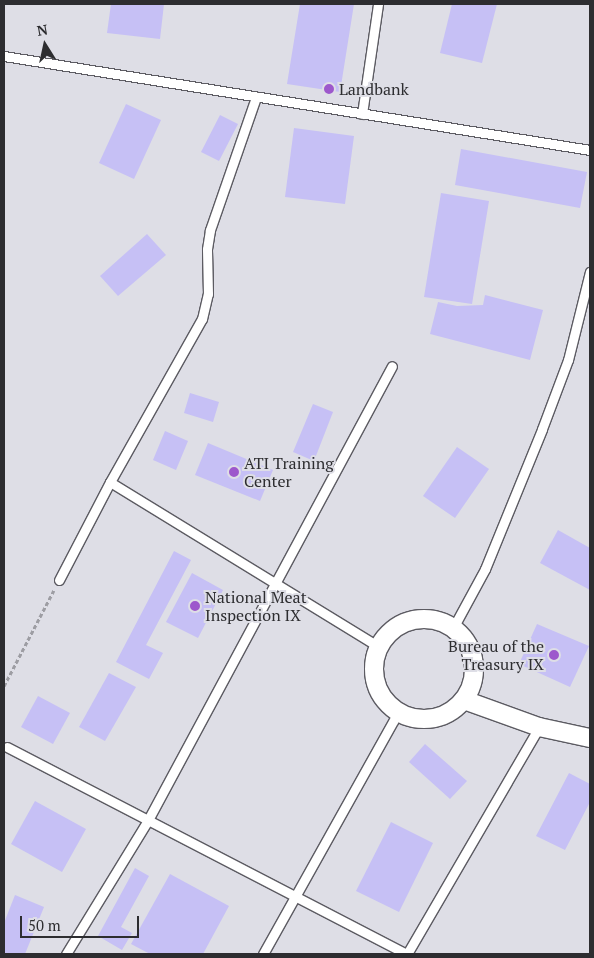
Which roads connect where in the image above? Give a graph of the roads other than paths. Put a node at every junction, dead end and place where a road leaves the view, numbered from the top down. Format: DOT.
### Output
graph roads {
  1 [pos="378,4"];
  2 [pos="4,56"];
  3 [pos="256,97"];
  4 [pos="362,114"];
  5 [pos="590,150"];
  6 [pos="590,272"];
  7 [pos="392,366"];
  8 [pos="110,482"];
  9 [pos="59,580"];
  10 [pos="276,583"];
  11 [pos="454,628"];
  12 [pos="378,646"];
  13 [pos="464,700"];
  14 [pos="398,712"];
  15 [pos="539,727"];
  16 [pos="590,738"];
  17 [pos="7,747"];
  18 [pos="148,820"];
  19 [pos="295,897"];
  20 [pos="66,954"];
  21 [pos="263,954"];
  1 -- 4 [label="lane"];
  2 -- 3 [label="lane"];
  3 -- 4 [label="lane"];
  3 -- 8 [label="lane"];
  4 -- 5 [label="lane"];
  6 -- 11 [label="lane"];
  7 -- 10 [label="lane"];
  8 -- 9 [label="lane"];
  8 -- 10 [label="lane"];
  10 -- 12 [label="lane"];
  10 -- 18 [label="lane"];
  11 -- 12 [label="street"];
  11 -- 13 [label="street"];
  12 -- 14 [label="street"];
  13 -- 14 [label="street"];
  13 -- 15 [label="street"];
  14 -- 19 [label="lane"];
  15 -- 16 [label="street"];
  15 -- 19 [label="lane"];
  17 -- 18 [label="lane"];
  18 -- 19 [label="lane"];
  18 -- 20 [label="lane"];
  19 -- 21 [label="lane"];
}
